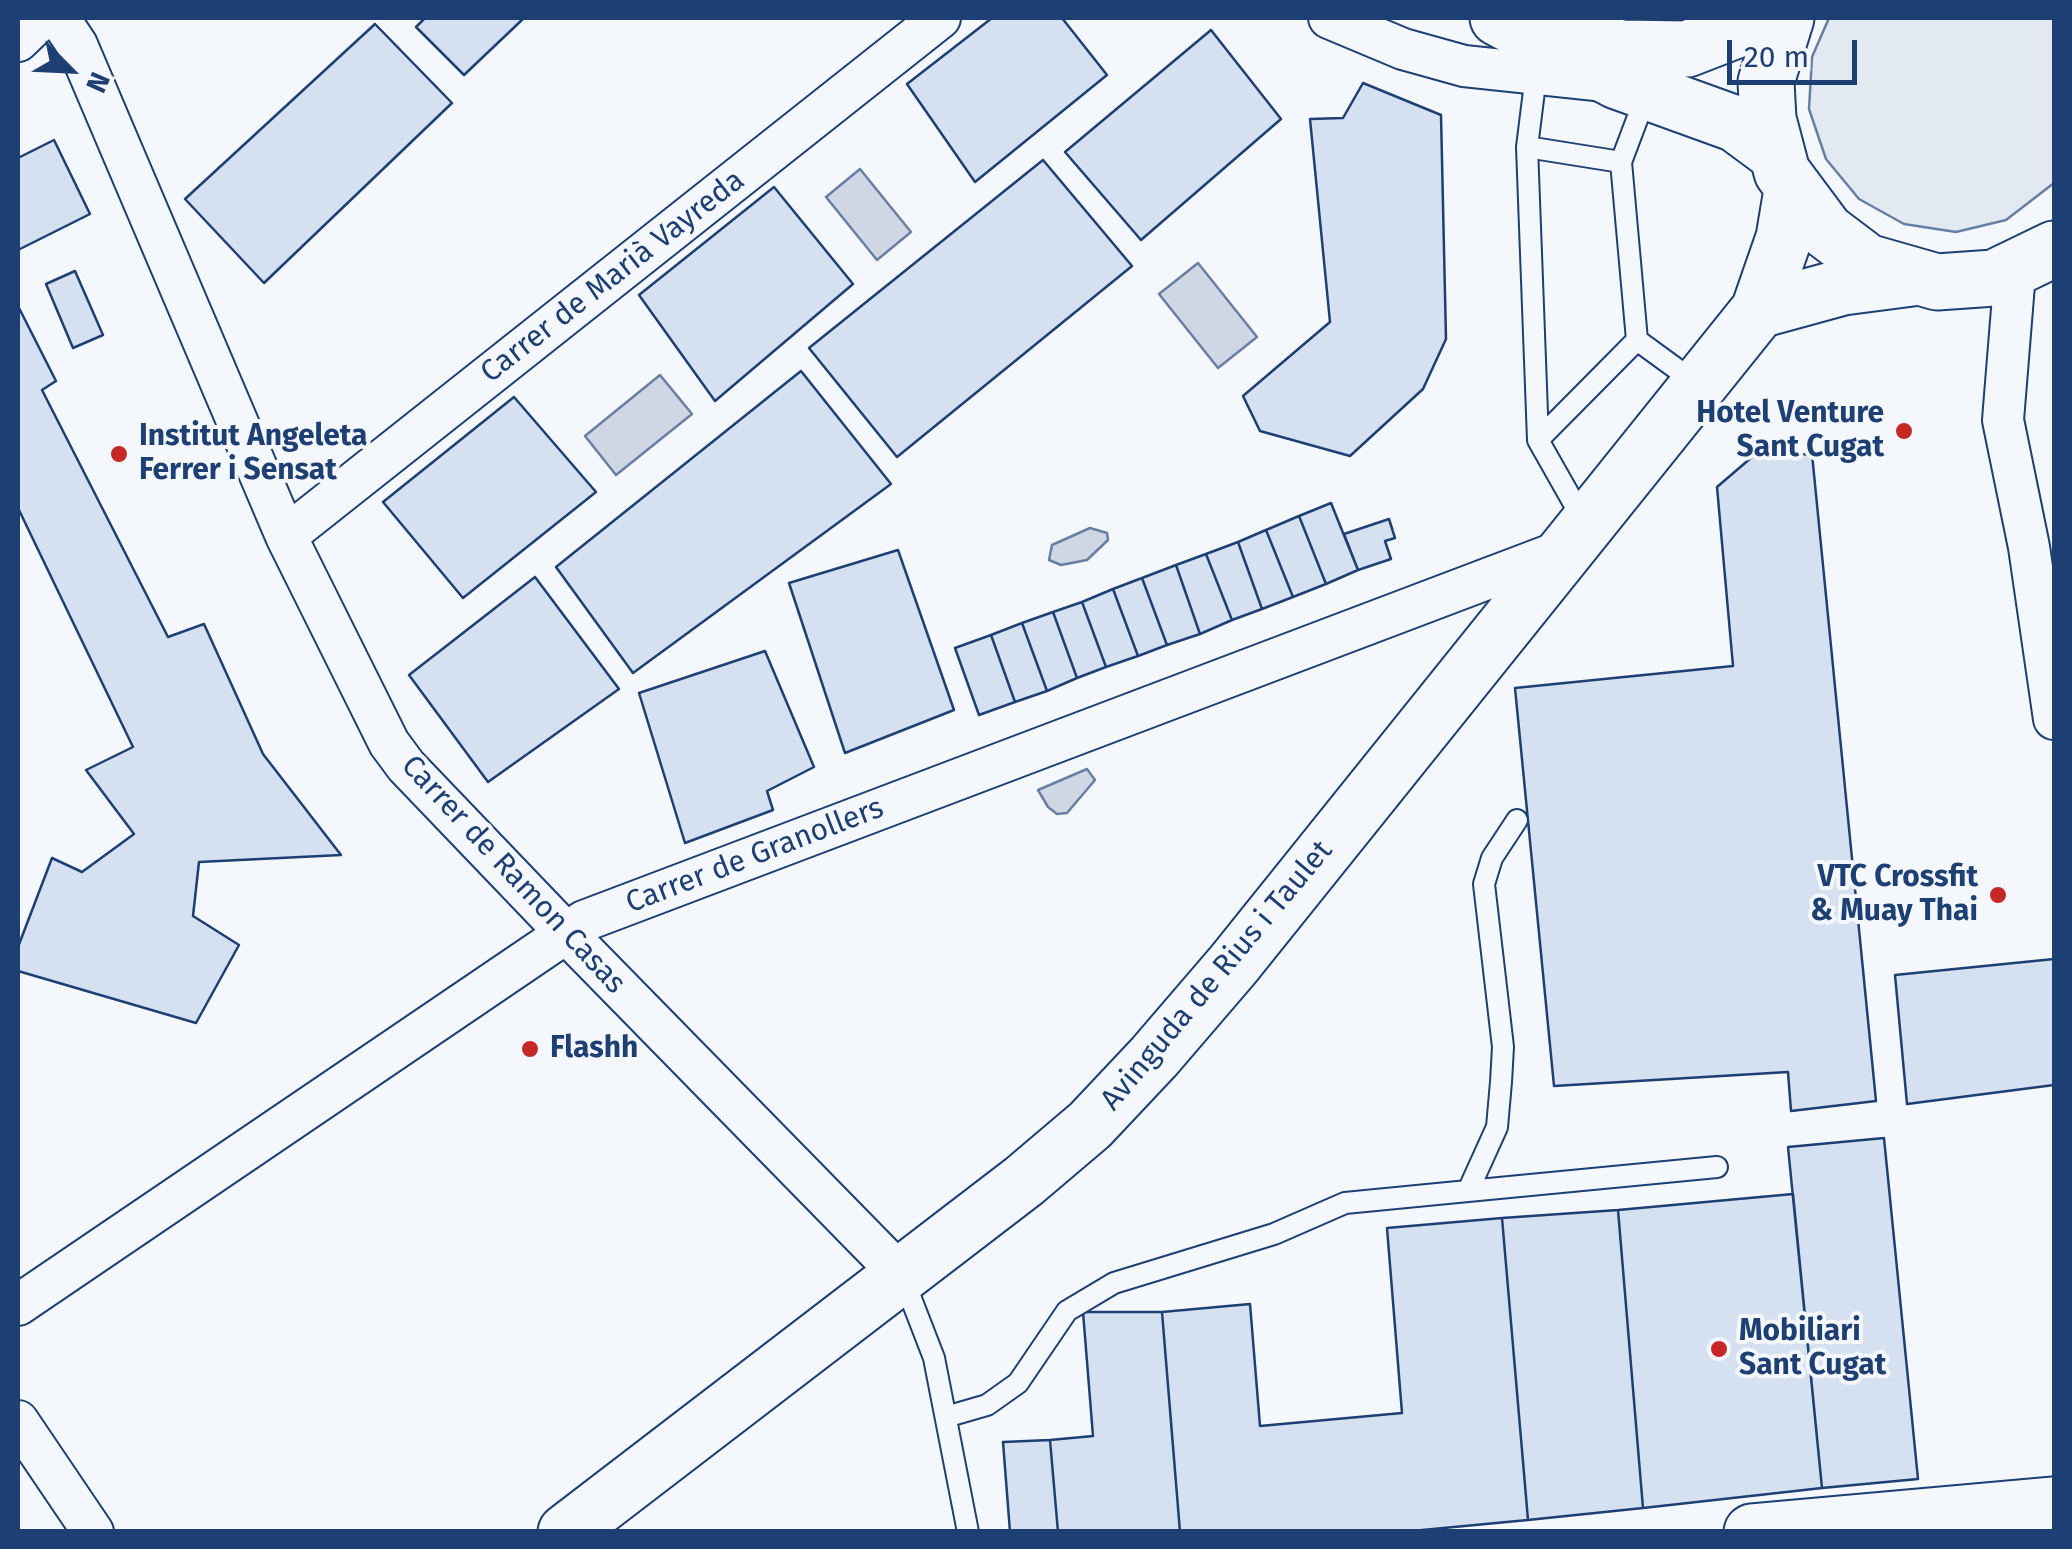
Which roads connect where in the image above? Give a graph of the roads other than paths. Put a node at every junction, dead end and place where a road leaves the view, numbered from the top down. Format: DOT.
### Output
graph roads {
  1 [pos="42,18"];
  2 [pos="59,18"];
  3 [pos="940,18"];
  4 [pos="1329,18"];
  5 [pos="1767,18"];
  6 [pos="1786,18"];
  7 [pos="1508,20"];
  8 [pos="18,41"];
  9 [pos="1536,75"];
  10 [pos="1632,86"];
  11 [pos="1526,147"];
  12 [pos="1620,162"];
  13 [pos="1783,171"];
  14 [pos="2038,263"];
  15 [pos="1913,278"];
  16 [pos="1759,310"];
  17 [pos="1636,340"];
  18 [pos="1697,384"];
  19 [pos="1538,440"];
  20 [pos="286,536"];
  21 [pos="1576,536"];
  22 [pos="2054,719"];
  23 [pos="1517,820"];
  24 [pos="566,934"];
  25 [pos="1718,1167"];
  26 [pos="1468,1191"];
  27 [pos="902,1276"];
  28 [pos="18,1306"];
  29 [pos="949,1416"];
  30 [pos="18,1421"];
  31 [pos="2054,1505"];
  32 [pos="93,1532"];
  33 [pos="566,1532"];
  34 [pos="968,1532"];
  35 [pos="1752,1532"];
  1 -- 8 [label="street"];
  2 -- 20 [label="street, Carrer de Ramon Casas"];
  3 -- 20 [label="street, Carrer de Marià Vayreda"];
  4 -- 9 [label="street"];
  5 -- 7 [label="street"];
  6 -- 13 [label="street, Avinguda de Rius i Taulet"];
  7 -- 10 [label="street"];
  9 -- 10 [label="street"];
  9 -- 11 [label="lane"];
  10 -- 12 [label="lane"];
  10 -- 13 [label="street"];
  11 -- 12 [label="lane"];
  11 -- 19 [label="lane"];
  12 -- 17 [label="lane"];
  13 -- 15 [label="street"];
  13 -- 16 [label="street, Avinguda de Rius i Taulet"];
  14 -- 15 [label="street"];
  14 -- 22 [label="street"];
  15 -- 16 [label="street"];
  16 -- 18 [label="street, Avinguda de Rius i Taulet"];
  17 -- 18 [label="lane"];
  17 -- 19 [label="lane"];
  18 -- 21 [label="street, Avinguda de Rius i Taulet"];
  19 -- 21 [label="lane"];
  20 -- 24 [label="street, Carrer de Ramon Casas"];
  21 -- 24 [label="street, Carrer de Granollers"];
  21 -- 27 [label="street, Avinguda de Rius i Taulet"];
  23 -- 26 [label="lane"];
  24 -- 27 [label="street, Carrer de Ramon Casas"];
  24 -- 28 [label="street, Carrer de Granollers"];
  25 -- 26 [label="lane"];
  26 -- 29 [label="lane"];
  27 -- 29 [label="lane"];
  27 -- 33 [label="street, Avinguda de Rius i Taulet"];
  29 -- 34 [label="lane"];
  30 -- 32 [label="street"];
  31 -- 35 [label="street"];
}
